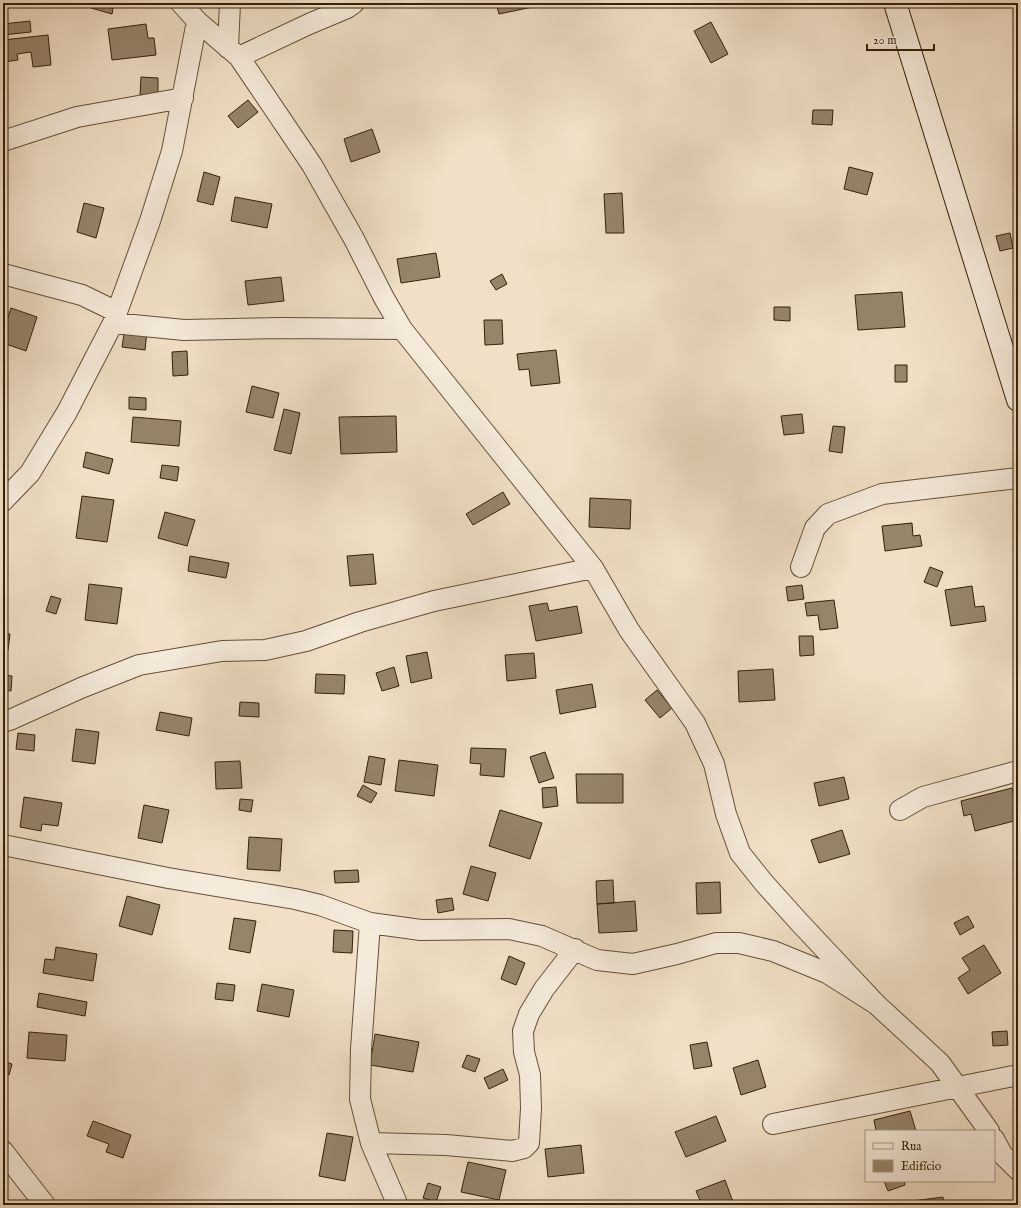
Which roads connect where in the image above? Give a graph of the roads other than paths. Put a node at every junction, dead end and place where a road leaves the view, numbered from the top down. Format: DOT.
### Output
graph roads {
  1 [pos="181,3"];
  2 [pos="230,3"];
  3 [pos="354,3"];
  4 [pos="895,3"];
  5 [pos="197,21"];
  6 [pos="234,52"];
  7 [pos="183,98"];
  8 [pos="3,141"];
  9 [pos="3,274"];
  10 [pos="115,317"];
  11 [pos="402,329"];
  12 [pos="1018,400"];
  13 [pos="1018,478"];
  14 [pos="3,501"];
  15 [pos="801,567"];
  16 [pos="593,568"];
  17 [pos="3,722"];
  18 [pos="1018,771"];
  19 [pos="900,810"];
  20 [pos="3,846"];
  21 [pos="370,923"];
  22 [pos="575,949"];
  23 [pos="876,1004"];
  24 [pos="1018,1075"];
  25 [pos="958,1087"];
  26 [pos="773,1124"];
  27 [pos="988,1130"];
  28 [pos="995,1142"];
  29 [pos="371,1143"];
  30 [pos="3,1151"];
  31 [pos="1018,1170"];
  32 [pos="45,1205"];
  33 [pos="396,1205"];
  1 -- 5 [label="street"];
  2 -- 6 [label="street"];
  3 -- 6 [label="street"];
  4 -- 12 [label="street"];
  5 -- 6 [label="street"];
  5 -- 7 [label="street"];
  6 -- 11 [label="street"];
  7 -- 8 [label="street"];
  7 -- 10 [label="street"];
  9 -- 10 [label="street"];
  10 -- 11 [label="street"];
  10 -- 14 [label="street"];
  11 -- 16 [label="street"];
  13 -- 15 [label="street"];
  16 -- 17 [label="street"];
  16 -- 23 [label="street"];
  18 -- 19 [label="street"];
  20 -- 21 [label="street"];
  21 -- 22 [label="street"];
  21 -- 29 [label="street"];
  22 -- 23 [label="street"];
  22 -- 29 [label="street"];
  23 -- 25 [label="street"];
  24 -- 25 [label="street"];
  25 -- 26 [label="street"];
  25 -- 27 [label="street"];
  28 -- 31 [label="street"];
  29 -- 33 [label="street"];
  30 -- 32 [label="street"];
}
